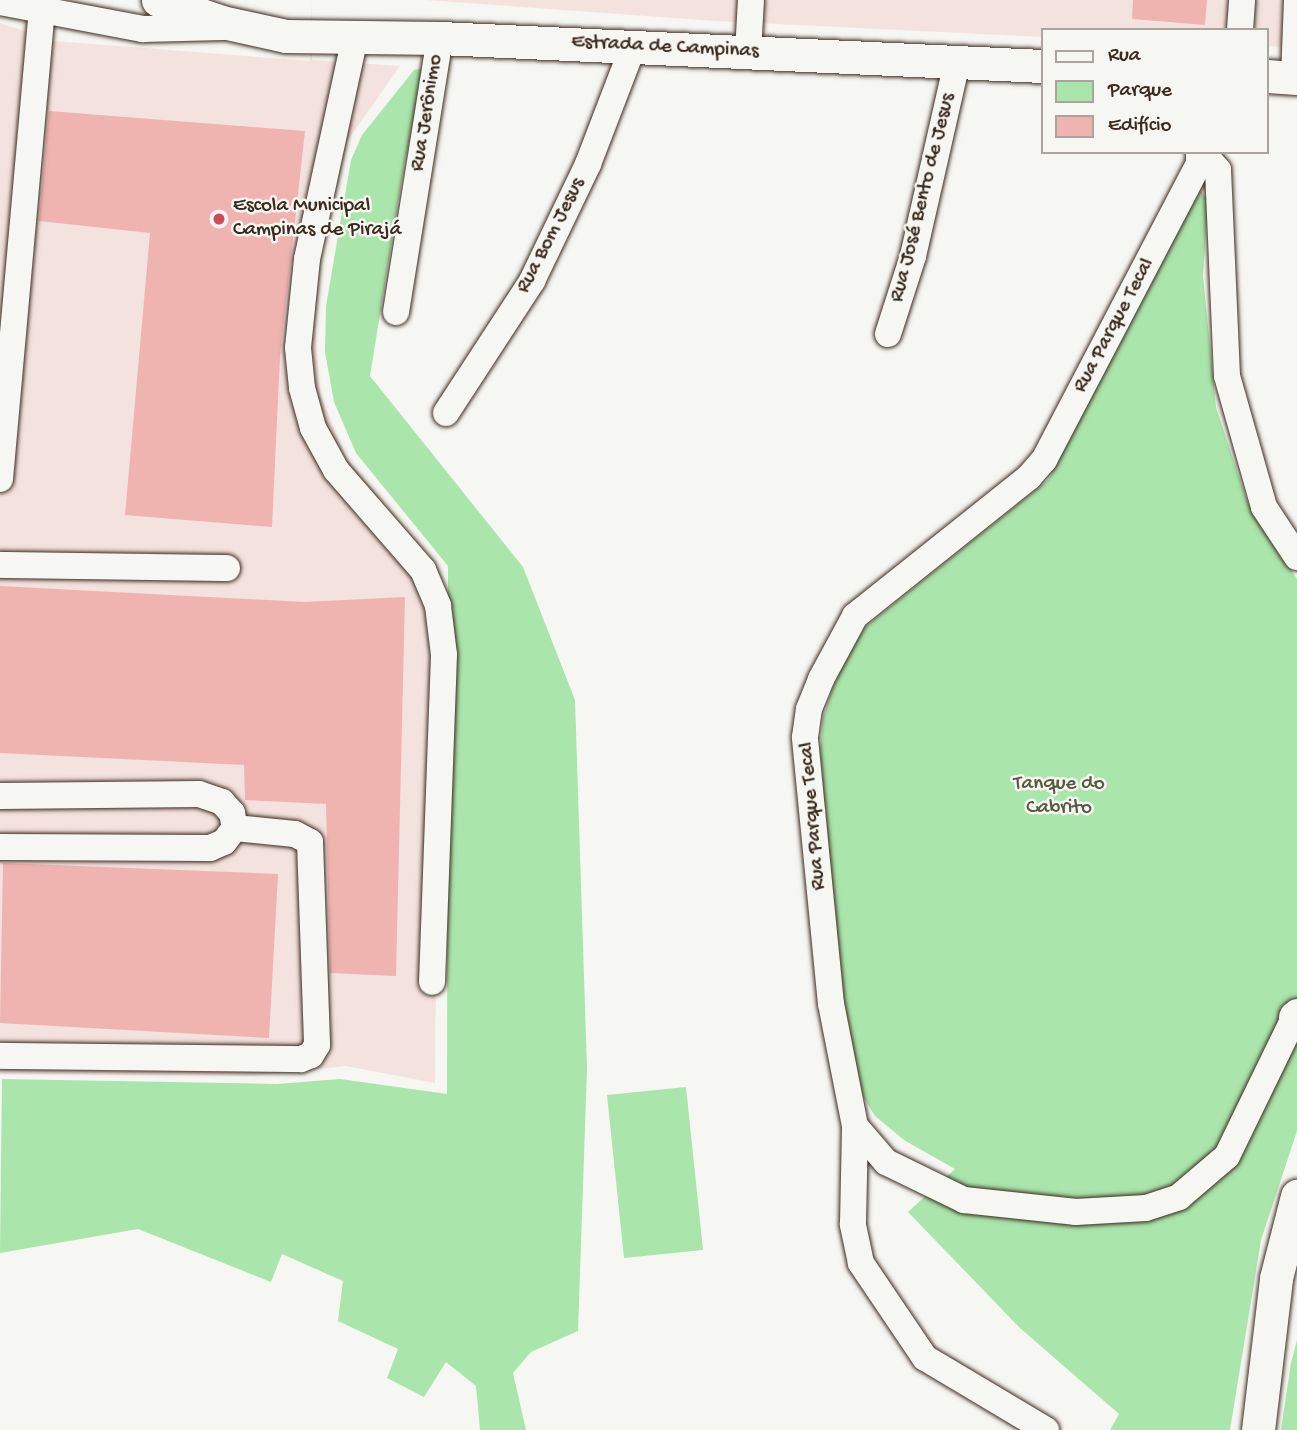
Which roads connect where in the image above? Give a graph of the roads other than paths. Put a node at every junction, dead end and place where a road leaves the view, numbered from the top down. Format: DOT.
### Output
graph roads {
  1 [pos="158,0"];
  2 [pos="751,0"];
  3 [pos="1242,0"];
  4 [pos="1297,0"];
  5 [pos="0,2"];
  6 [pos="43,6"];
  7 [pos="245,27"];
  8 [pos="1240,28"];
  9 [pos="355,37"];
  10 [pos="440,38"];
  11 [pos="633,47"];
  12 [pos="748,52"];
  13 [pos="957,62"];
  14 [pos="1042,66"];
  15 [pos="1286,77"];
  16 [pos="1199,158"];
  17 [pos="396,312"];
  18 [pos="888,334"];
  19 [pos="446,413"];
  20 [pos="0,479"];
  21 [pos="1289,527"];
  22 [pos="1297,557"];
  23 [pos="0,565"];
  24 [pos="228,568"];
  25 [pos="0,796"];
  26 [pos="235,828"];
  27 [pos="0,848"];
  28 [pos="432,982"];
  29 [pos="1296,1016"];
  30 [pos="0,1056"];
  31 [pos="855,1126"];
  32 [pos="1297,1196"];
  33 [pos="1297,1316"];
  34 [pos="1046,1430"];
  35 [pos="1258,1430"];
  36 [pos="1266,1430"];
  1 -- 7 [label="main road, Estrada de Campinas"];
  2 -- 12 [label="street"];
  3 -- 8 [label="street"];
  4 -- 15 [label="street"];
  5 -- 6 [label="street"];
  6 -- 7 [label="street"];
  6 -- 20 [label="street"];
  7 -- 9 [label="main road, Estrada de Campinas"];
  9 -- 10 [label="main road, Estrada de Campinas"];
  9 -- 28 [label="street"];
  10 -- 11 [label="main road, Estrada de Campinas"];
  10 -- 17 [label="street, Rua Jerônimo"];
  11 -- 12 [label="main road, Estrada de Campinas"];
  11 -- 19 [label="street, Rua Bom Jesus"];
  12 -- 13 [label="main road, Estrada de Campinas"];
  13 -- 14 [label="main road, Estrada de Campinas"];
  13 -- 18 [label="street, Rua José Bento de Jesus"];
  16 -- 21 [label="street, Rua Parque Tecal"];
  16 -- 31 [label="street, Rua Parque Tecal"];
  21 -- 22 [label="street"];
  23 -- 24 [label="street"];
  25 -- 26 [label="street"];
  26 -- 27 [label="street"];
  26 -- 30 [label="street"];
  29 -- 31 [label="street"];
  31 -- 34 [label="street, Rua Parque Tecal"];
  32 -- 35 [label="main road"];
  33 -- 36 [label="main road"];
}
